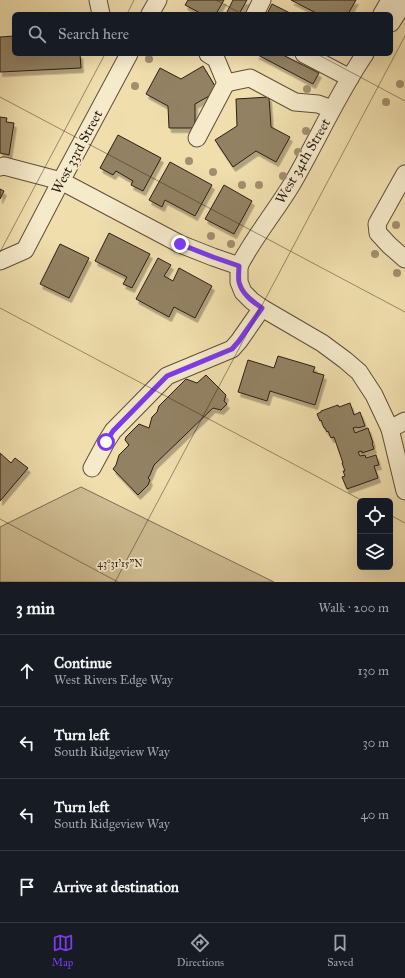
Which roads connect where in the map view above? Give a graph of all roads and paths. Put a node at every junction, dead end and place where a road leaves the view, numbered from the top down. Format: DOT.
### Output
graph roads {
  1 [pos="98,0"];
  2 [pos="262,0"];
  3 [pos="390,0"];
  4 [pos="405,1"];
  5 [pos="101,12"];
  6 [pos="256,12"];
  7 [pos="383,12"];
  8 [pos="393,20"];
  9 [pos="128,56"];
  10 [pos="211,56"];
  11 [pos="308,56"];
  12 [pos="364,56"];
  13 [pos="350,78"];
  14 [pos="226,84"];
  15 [pos="332,109"];
  16 [pos="197,138"];
  17 [pos="0,167"];
  18 [pos="405,174"];
  19 [pos="61,181"];
  20 [pos="405,259"];
  21 [pos="0,261"];
  22 [pos="239,266"];
  23 [pos="262,308"];
  24 [pos="405,421"];
  25 [pos="390,429"];
  26 [pos="92,468"];
  27 [pos="405,491"];
  1 -- 5 [label="street"];
  2 -- 6 [label="street"];
  3 -- 7 [label="street"];
  4 -- 8 [label="street"];
  9 -- 19 [label="street, West 33rd Street"];
  10 -- 14 [label="street"];
  11 -- 13 [label="street"];
  12 -- 13 [label="street, West 34th Street"];
  13 -- 15 [label="street, West 34th Street"];
  14 -- 15 [label="street"];
  14 -- 16 [label="street"];
  15 -- 22 [label="street, West 34th Street"];
  17 -- 19 [label="street"];
  18 -- 20 [label="street"];
  19 -- 21 [label="street, West 33rd Street"];
  19 -- 22 [label="street"];
  22 -- 23 [label="street"];
  23 -- 25 [label="street"];
  23 -- 26 [label="street"];
  24 -- 25 [label="street"];
  25 -- 27 [label="street"];
}
